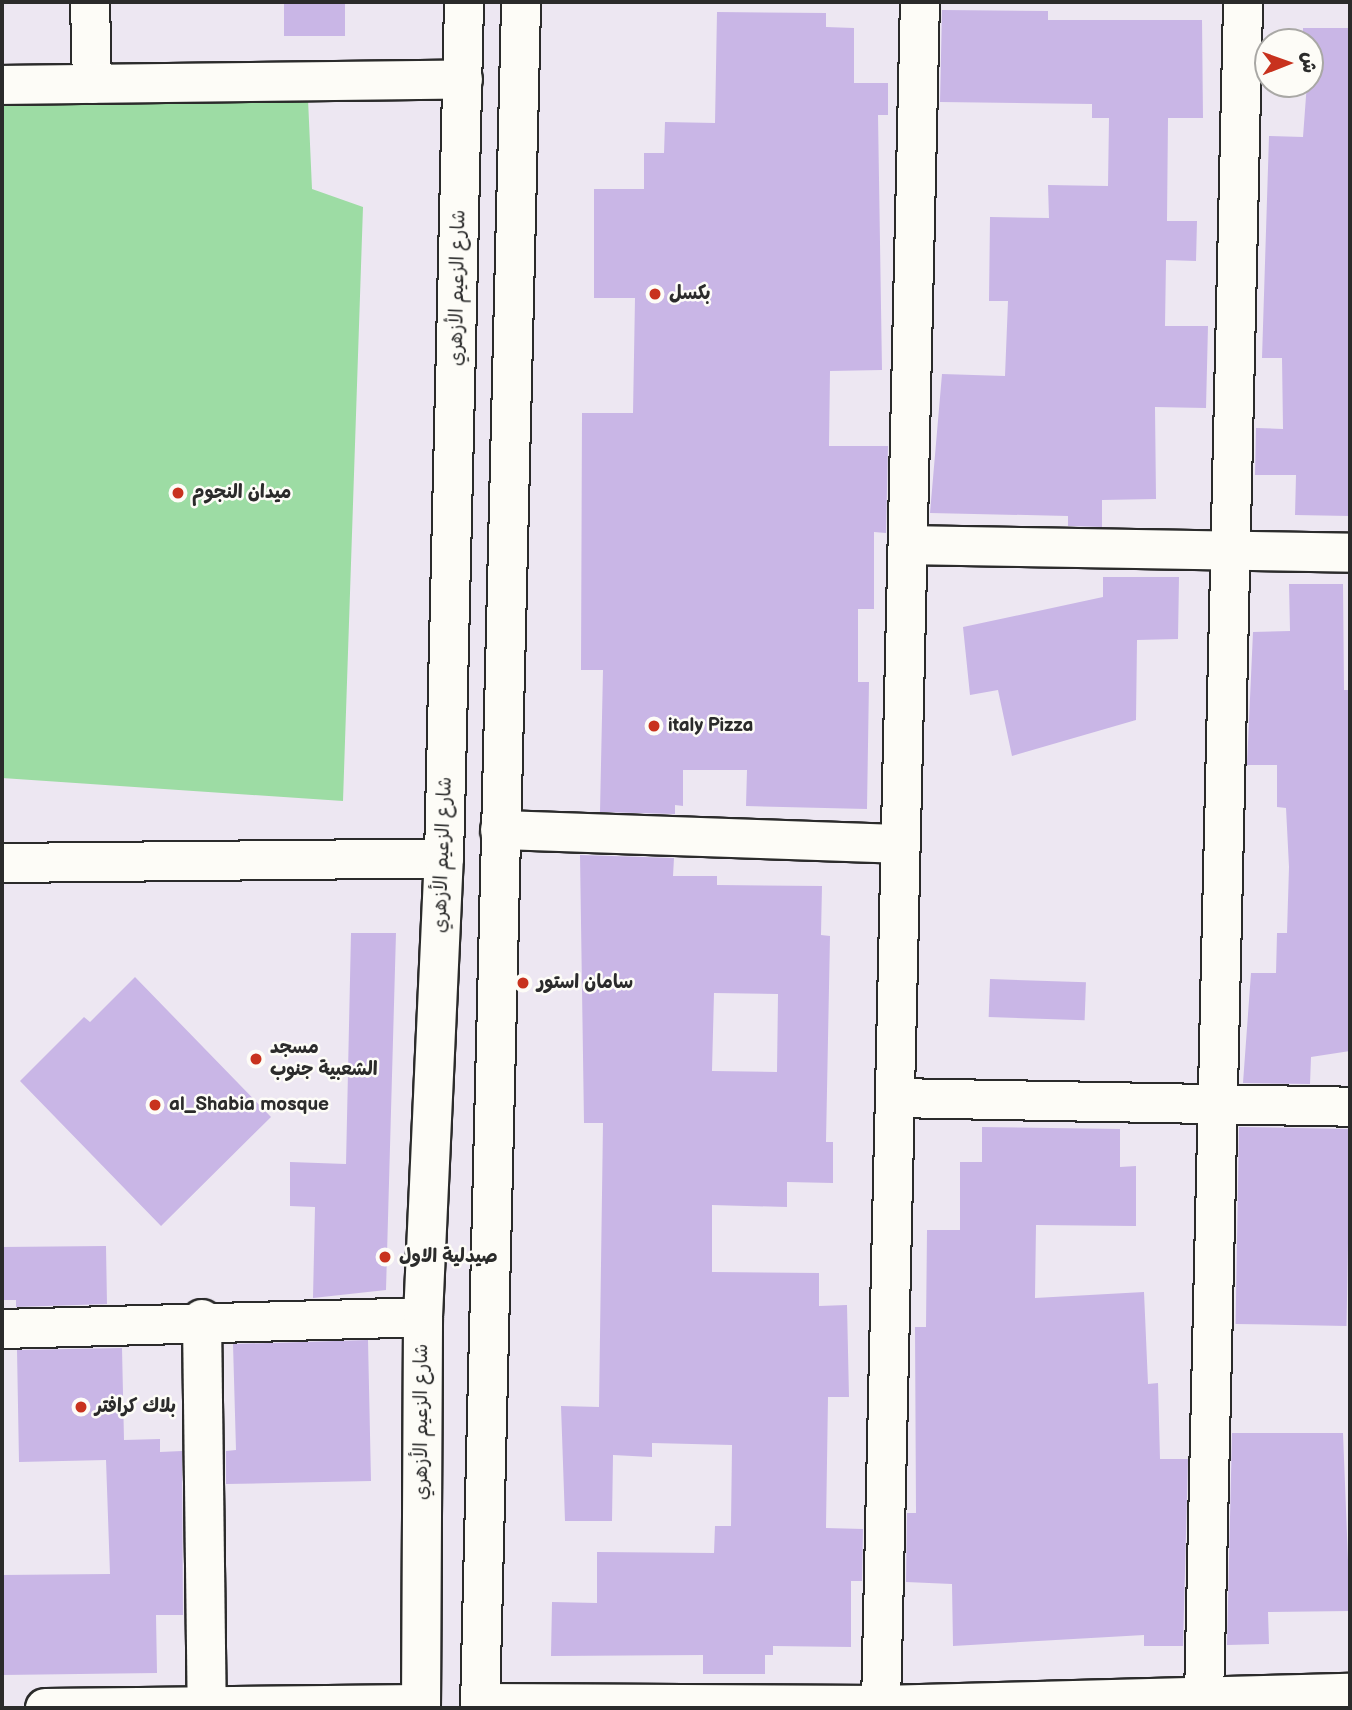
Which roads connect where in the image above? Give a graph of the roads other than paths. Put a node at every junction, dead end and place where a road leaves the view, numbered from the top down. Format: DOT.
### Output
graph roads {
  1 [pos="90,2"];
  2 [pos="464,2"];
  3 [pos="521,2"];
  4 [pos="920,2"];
  5 [pos="1243,2"];
  6 [pos="463,79"];
  7 [pos="92,84"];
  8 [pos="2,85"];
  9 [pos="908,545"];
  10 [pos="1231,552"];
  11 [pos="1350,554"];
  12 [pos="500,830"];
  13 [pos="900,844"];
  14 [pos="444,858"];
  15 [pos="2,863"];
  16 [pos="895,1098"];
  17 [pos="1218,1104"];
  18 [pos="1350,1107"];
  19 [pos="423,1317"];
  20 [pos="202,1319"];
  21 [pos="2,1329"];
  22 [pos="1350,1693"];
  23 [pos="1204,1698"];
  24 [pos="207,1703"];
  25 [pos="881,1704"];
  26 [pos="480,1705"];
  27 [pos="421,1706"];
  28 [pos="45,1708"];
  1 -- 7 [label="street"];
  2 -- 6 [label="street, شارع الزعيم الأزهري"];
  3 -- 12 [label="street"];
  4 -- 9 [label="street"];
  5 -- 10 [label="street"];
  6 -- 7 [label="street"];
  6 -- 14 [label="street, شارع الزعيم الأزهري"];
  7 -- 8 [label="street"];
  9 -- 10 [label="street"];
  9 -- 13 [label="street"];
  10 -- 11 [label="street"];
  10 -- 17 [label="street"];
  12 -- 13 [label="street"];
  12 -- 26 [label="street"];
  13 -- 16 [label="street"];
  14 -- 15 [label="street"];
  14 -- 19 [label="street, شارع الزعيم الأزهري"];
  16 -- 17 [label="street"];
  16 -- 25 [label="street"];
  17 -- 18 [label="street"];
  17 -- 23 [label="street"];
  19 -- 20 [label="street"];
  19 -- 27 [label="street, شارع الزعيم الأزهري"];
  20 -- 21 [label="street"];
  20 -- 24 [label="street"];
  22 -- 23 [label="street"];
  23 -- 25 [label="street"];
  24 -- 27 [label="street"];
  24 -- 28 [label="street"];
  25 -- 26 [label="street"];
}
